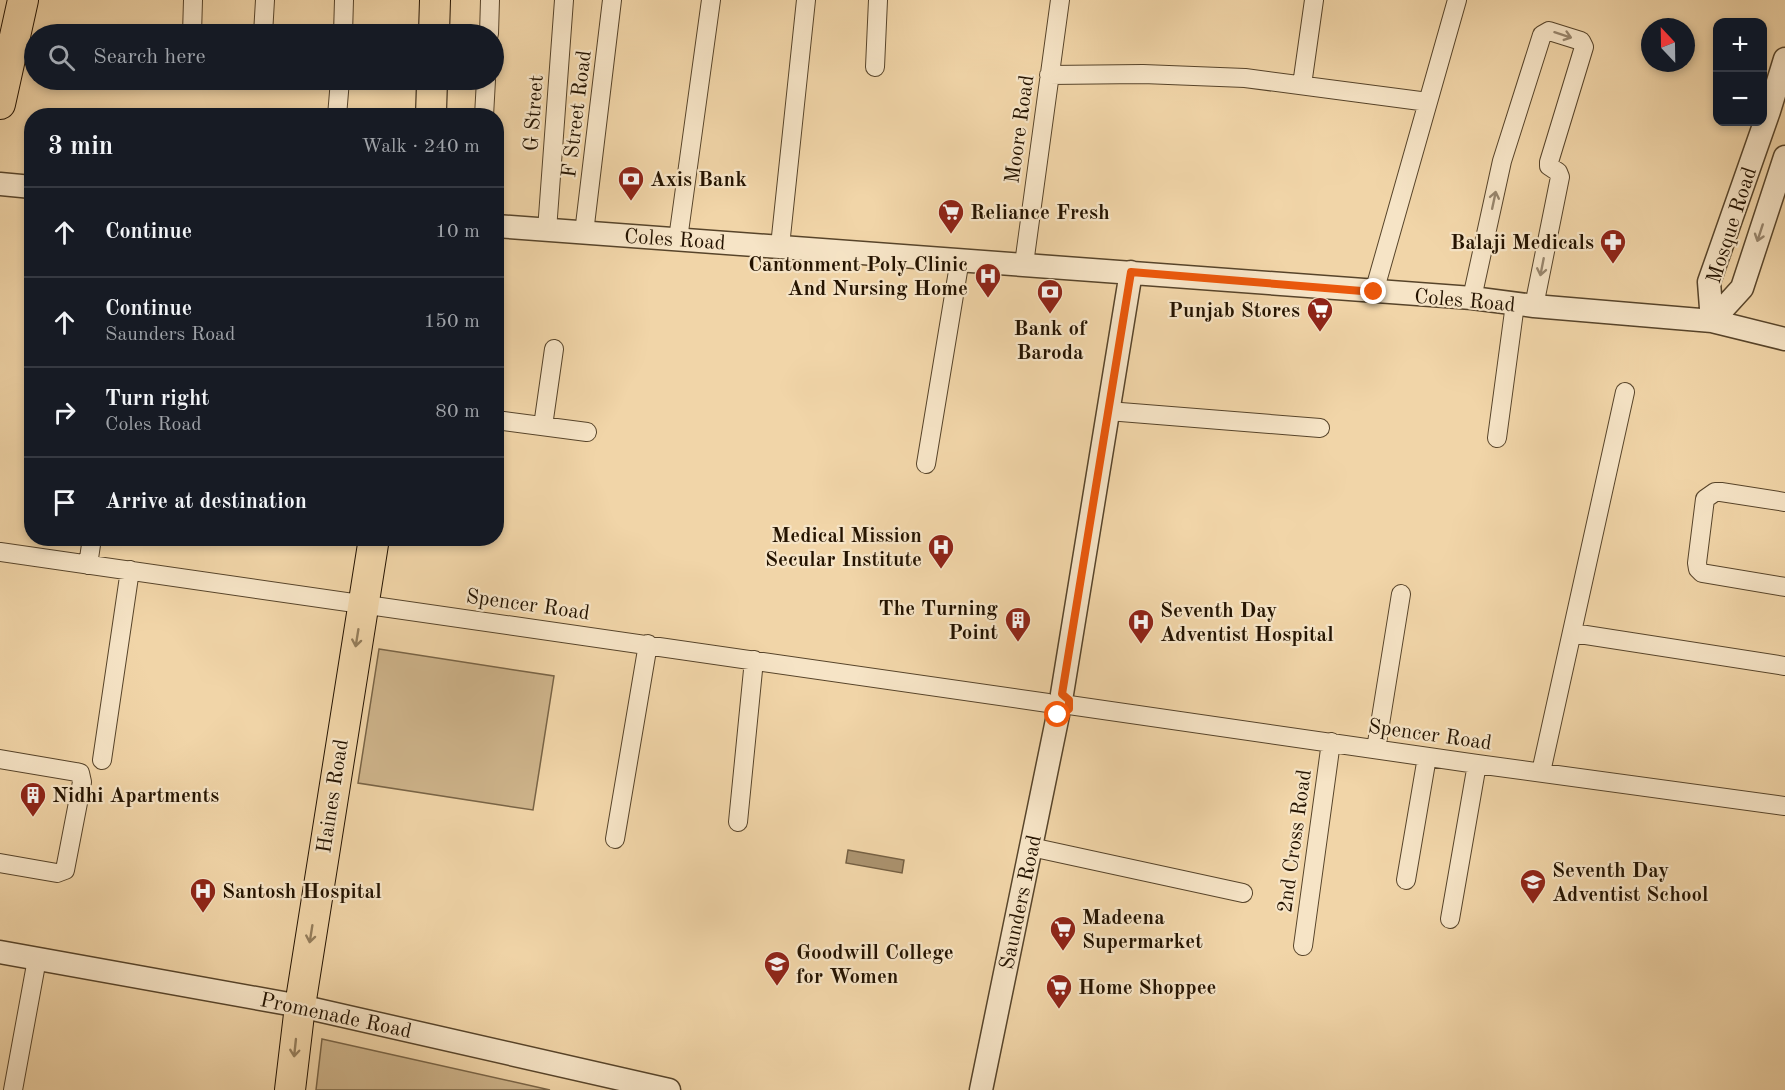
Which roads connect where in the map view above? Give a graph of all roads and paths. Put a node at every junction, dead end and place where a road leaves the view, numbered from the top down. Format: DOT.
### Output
graph roads {
  1 [pos="23,0"];
  2 [pos="194,0"];
  3 [pos="265,0"];
  4 [pos="344,0"];
  5 [pos="435,0"];
  6 [pos="490,0"];
  7 [pos="564,0"];
  8 [pos="612,0"];
  9 [pos="711,0"];
  10 [pos="802,0"];
  11 [pos="878,0"];
  12 [pos="1060,0"];
  13 [pos="1314,0"];
  14 [pos="1457,0"];
  15 [pos="193,24"];
  16 [pos="264,24"];
  17 [pos="343,24"];
  18 [pos="434,24"];
  19 [pos="489,24"];
  20 [pos="1785,59"];
  21 [pos="875,67"];
  22 [pos="1049,75"];
  23 [pos="1302,86"];
  24 [pos="339,90"];
  25 [pos="432,90"];
  26 [pos="485,90"];
  27 [pos="1428,102"];
  28 [pos="0,104"];
  29 [pos="338,108"];
  30 [pos="431,108"];
  31 [pos="484,108"];
  32 [pos="1785,157"];
  33 [pos="0,184"];
  34 [pos="24,186"];
  35 [pos="504,227"];
  36 [pos="547,230"];
  37 [pos="584,233"];
  38 [pos="678,239"];
  39 [pos="780,246"];
  40 [pos="960,259"];
  41 [pos="1024,264"];
  42 [pos="1131,272"];
  43 [pos="1374,292"];
  44 [pos="1472,298"];
  45 [pos="1524,305"];
  46 [pos="1712,321"];
  47 [pos="1785,339"];
  48 [pos="554,349"];
  49 [pos="1625,392"];
  50 [pos="1108,411"];
  51 [pos="504,421"];
  52 [pos="543,426"];
  53 [pos="1320,428"];
  54 [pos="586,432"];
  55 [pos="1497,438"];
  56 [pos="926,464"];
  57 [pos="1785,502"];
  58 [pos="91,546"];
  59 [pos="373,546"];
  60 [pos="0,552"];
  61 [pos="88,565"];
  62 [pos="130,570"];
  63 [pos="1785,587"];
  64 [pos="1401,594"];
  65 [pos="363,603"];
  66 [pos="1573,633"];
  67 [pos="648,644"];
  68 [pos="754,660"];
  69 [pos="1785,666"];
  70 [pos="1059,704"];
  71 [pos="1331,742"];
  72 [pos="1376,749"];
  73 [pos="1427,757"];
  74 [pos="0,759"];
  75 [pos="102,760"];
  76 [pos="1477,764"];
  77 [pos="1541,772"];
  78 [pos="1785,806"];
  79 [pos="738,822"];
  80 [pos="615,839"];
  81 [pos="1031,847"];
  82 [pos="0,863"];
  83 [pos="1406,880"];
  84 [pos="1243,893"];
  85 [pos="1450,919"];
  86 [pos="1303,946"];
  87 [pos="0,952"];
  88 [pos="37,959"];
  89 [pos="300,1006"];
  90 [pos="13,1090"];
  91 [pos="290,1090"];
  92 [pos="669,1090"];
  93 [pos="981,1090"];
  1 -- 28 [label="main road"];
  2 -- 15 [label="street"];
  3 -- 16 [label="street"];
  4 -- 17 [label="street"];
  5 -- 18 [label="main road"];
  6 -- 19 [label="street"];
  7 -- 36 [label="street, G Street"];
  8 -- 37 [label="street, F Street Road"];
  9 -- 38 [label="street"];
  10 -- 39 [label="street"];
  11 -- 21 [label="street"];
  12 -- 22 [label="street, Moore Road"];
  13 -- 23 [label="street"];
  14 -- 27 [label="street"];
  20 -- 46 [label="street, Mosque Road"];
  22 -- 23 [label="street"];
  22 -- 41 [label="street, Moore Road"];
  23 -- 27 [label="street"];
  24 -- 29 [label="street"];
  25 -- 30 [label="main road"];
  26 -- 31 [label="street"];
  27 -- 43 [label="street"];
  32 -- 46 [label="street, Mosque Road, one-way"];
  33 -- 34 [label="street"];
  35 -- 36 [label="street, Coles Road"];
  36 -- 37 [label="street, Coles Road"];
  37 -- 38 [label="street, Coles Road"];
  38 -- 39 [label="street, Coles Road"];
  39 -- 40 [label="street, Coles Road"];
  40 -- 41 [label="street, Coles Road"];
  40 -- 56 [label="street"];
  41 -- 42 [label="street, Coles Road"];
  42 -- 43 [label="street, Coles Road"];
  42 -- 50 [label="street, Saunders Road"];
  43 -- 44 [label="street, Coles Road"];
  44 -- 45 [label="street, Coles Road"];
  44 -- 45 [label="street, one-way"];
  45 -- 46 [label="street, Coles Road"];
  45 -- 55 [label="street"];
  46 -- 47 [label="street, Coles Road"];
  48 -- 52 [label="street"];
  49 -- 66 [label="street"];
  50 -- 53 [label="street"];
  50 -- 70 [label="street, Saunders Road"];
  51 -- 52 [label="street"];
  52 -- 54 [label="street"];
  57 -- 63 [label="street"];
  58 -- 61 [label="street"];
  59 -- 65 [label="main road, Haines Road"];
  60 -- 61 [label="street, Spencer Road"];
  61 -- 62 [label="street, Spencer Road"];
  62 -- 65 [label="street, Spencer Road"];
  62 -- 75 [label="street"];
  64 -- 72 [label="street"];
  65 -- 67 [label="street, Spencer Road"];
  65 -- 89 [label="main road, Haines Road, one-way"];
  66 -- 69 [label="street"];
  66 -- 77 [label="street"];
  67 -- 68 [label="street, Spencer Road"];
  67 -- 80 [label="street"];
  68 -- 70 [label="street, Spencer Road"];
  68 -- 79 [label="street"];
  70 -- 71 [label="street, Spencer Road"];
  70 -- 81 [label="street, Saunders Road"];
  71 -- 72 [label="street, Spencer Road"];
  71 -- 86 [label="street, 2nd Cross Road"];
  72 -- 73 [label="street, Spencer Road"];
  73 -- 76 [label="street, Spencer Road"];
  73 -- 83 [label="street"];
  74 -- 82 [label="street"];
  76 -- 77 [label="street, Spencer Road"];
  76 -- 85 [label="street"];
  77 -- 78 [label="street, Spencer Road"];
  81 -- 84 [label="street"];
  81 -- 93 [label="street, Saunders Road"];
  87 -- 88 [label="street, Promenade Road"];
  88 -- 89 [label="street, Promenade Road"];
  88 -- 90 [label="street"];
  89 -- 91 [label="main road, Haines Road, one-way"];
  89 -- 92 [label="street, Promenade Road"];
}
